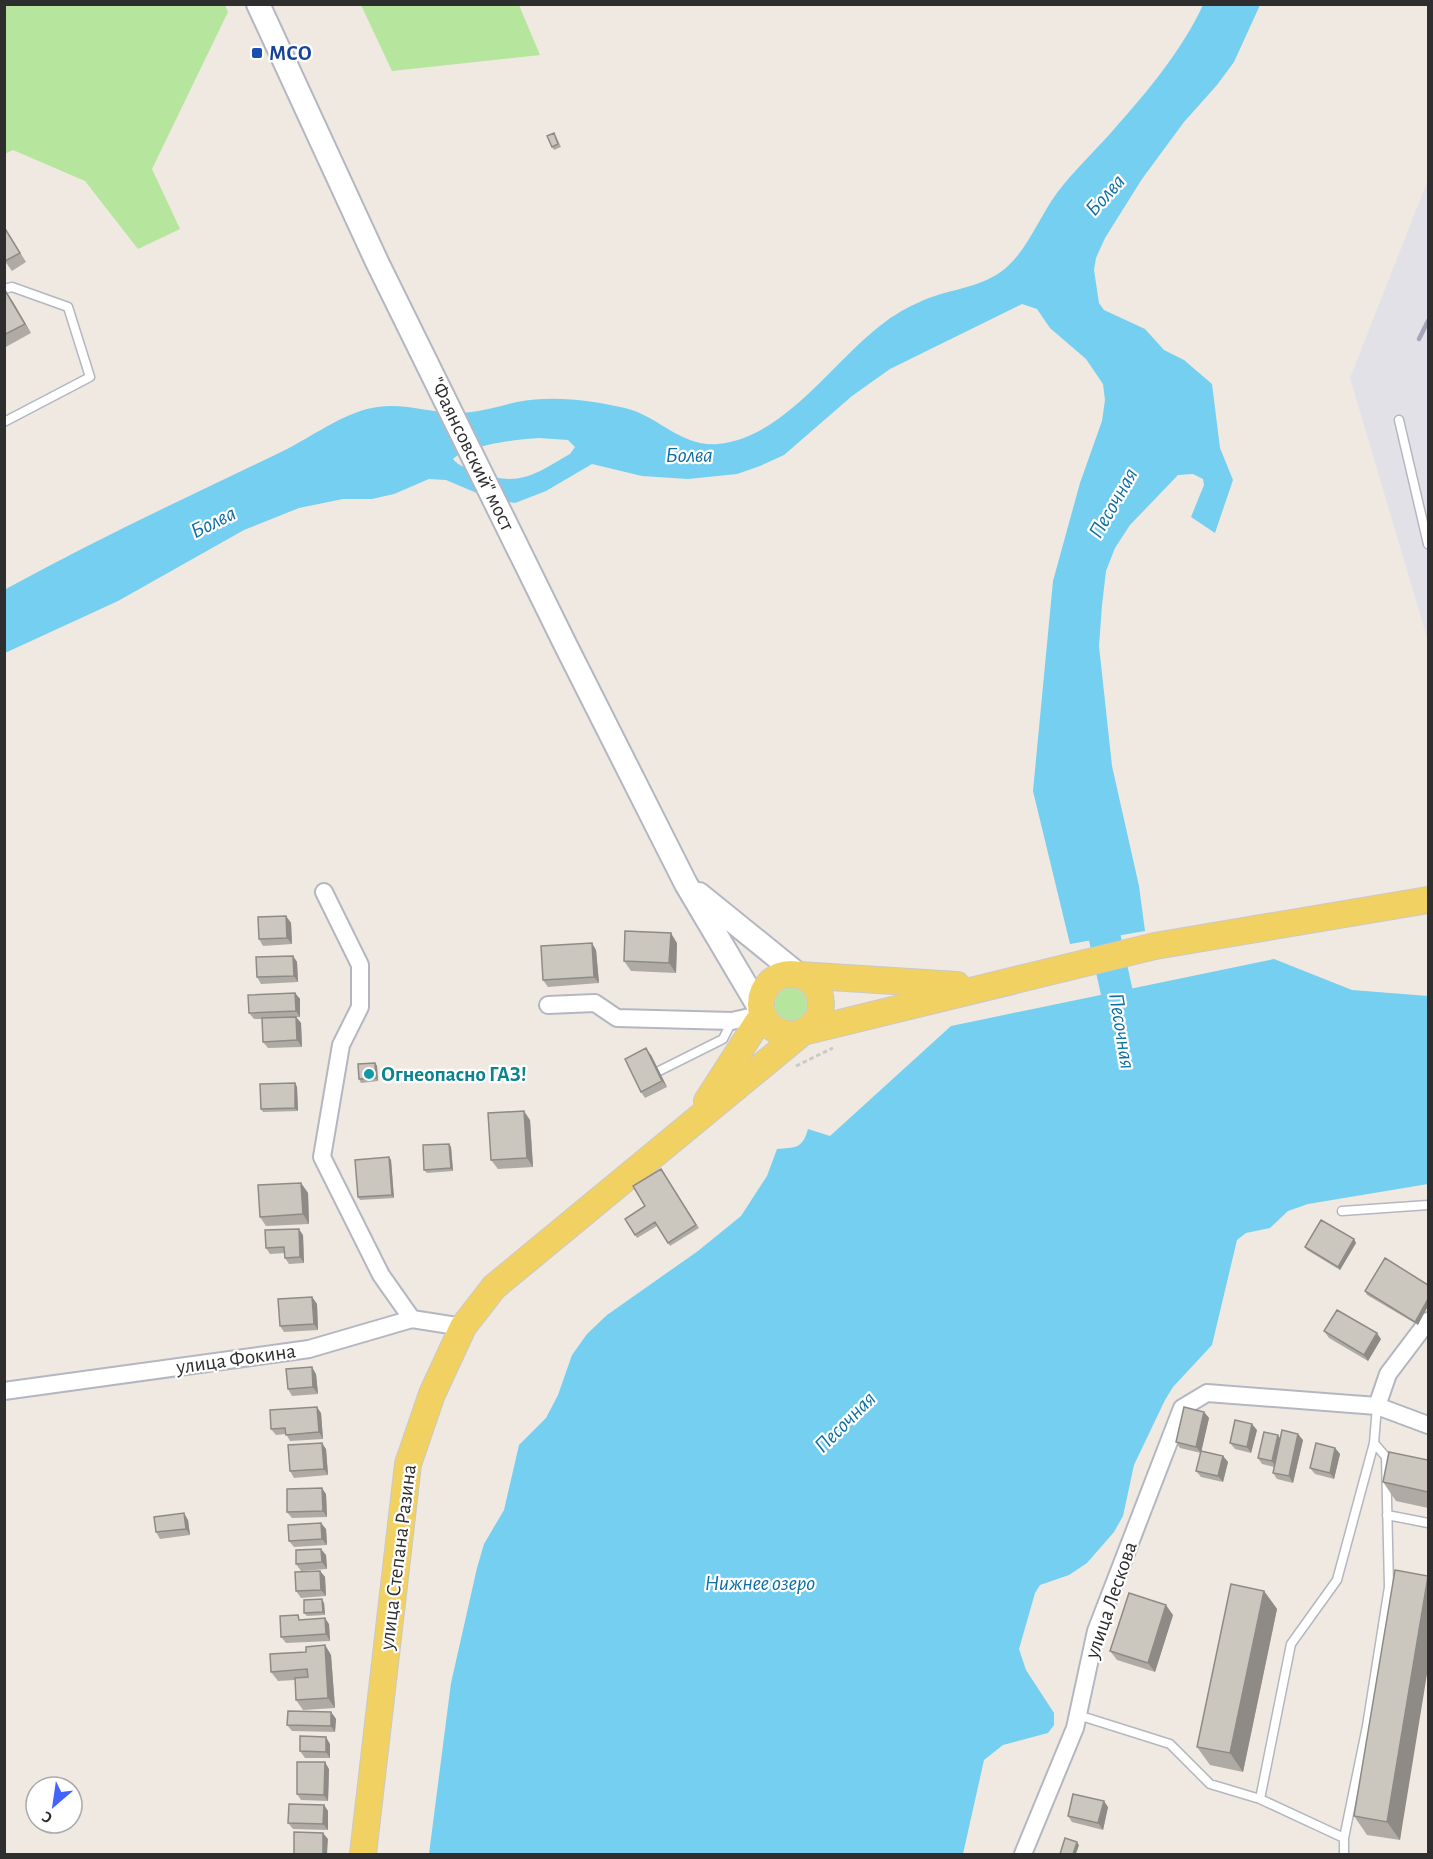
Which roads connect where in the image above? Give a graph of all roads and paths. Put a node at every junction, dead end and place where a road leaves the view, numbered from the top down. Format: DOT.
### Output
graph roads {
  1 [pos="258,4"];
  2 [pos="4,289"];
  3 [pos="1399,420"];
  4 [pos="4,422"];
  5 [pos="1428,544"];
  6 [pos="686,884"];
  7 [pos="324,892"];
  8 [pos="1428,900"];
  9 [pos="799,975"];
  10 [pos="981,986"];
  11 [pos="548,1005"];
  12 [pos="763,1014"];
  13 [pos="732,1021"];
  14 [pos="803,1032"];
  15 [pos="836,1046"];
  16 [pos="796,1066"];
  17 [pos="659,1071"];
  18 [pos="694,1122"];
  19 [pos="1428,1205"];
  20 [pos="1342,1211"];
  21 [pos="412,1319"];
  22 [pos="1428,1321"];
  23 [pos="463,1327"];
  24 [pos="4,1390"];
  25 [pos="1377,1407"];
  26 [pos="1428,1425"];
  27 [pos="1374,1443"];
  28 [pos="1387,1515"];
  29 [pos="1428,1523"];
  30 [pos="1078,1715"];
  31 [pos="1260,1799"];
  32 [pos="1344,1838"];
  33 [pos="363,1854"];
  34 [pos="1023,1854"];
  35 [pos="1344,1854"];
  1 -- 6 [label="main road, \"Фаянсовский\" мост"];
  2 -- 4 [label="lane"];
  3 -- 5 [label="lane"];
  6 -- 9 [label="main road"];
  6 -- 12 [label="main road, \"Фаянсовский\" мост"];
  7 -- 21 [label="street"];
  8 -- 10 [label="main road"];
  9 -- 10 [label="main road"];
  9 -- 12 [label="main road"];
  9 -- 14 [label="main road"];
  10 -- 14 [label="main road"];
  11 -- 13 [label="street"];
  12 -- 13 [label="street"];
  12 -- 14 [label="main road"];
  12 -- 18 [label="main road"];
  13 -- 17 [label="lane"];
  14 -- 18 [label="main road, улица Степана Разина"];
  15 -- 16 [label="path"];
  18 -- 23 [label="main road, улица Степана Разина"];
  19 -- 20 [label="lane"];
  21 -- 23 [label="street, улица Фокина"];
  21 -- 24 [label="street, улица Фокина"];
  22 -- 25 [label="street"];
  23 -- 33 [label="main road, улица Степана Разина"];
  25 -- 26 [label="street"];
  25 -- 27 [label="lane"];
  25 -- 30 [label="street, улица Лескова"];
  27 -- 28 [label="lane"];
  27 -- 31 [label="lane"];
  28 -- 29 [label="lane"];
  28 -- 32 [label="lane"];
  30 -- 31 [label="lane"];
  30 -- 34 [label="street, улица Лескова"];
  31 -- 32 [label="lane"];
  32 -- 35 [label="lane"];
}
